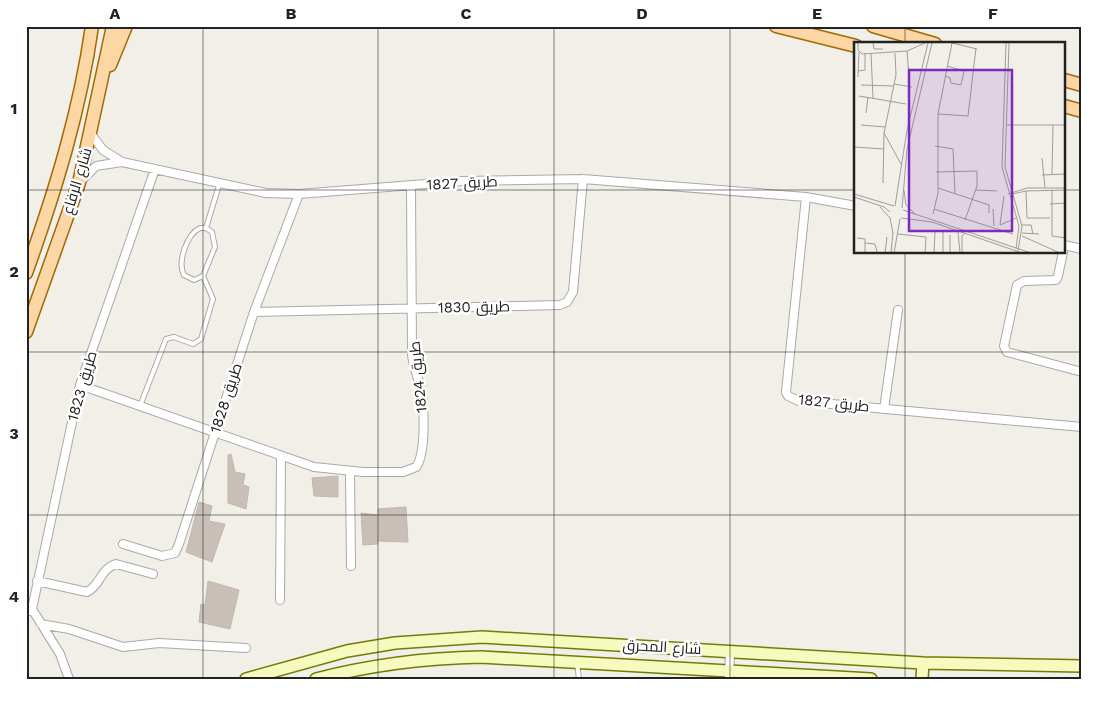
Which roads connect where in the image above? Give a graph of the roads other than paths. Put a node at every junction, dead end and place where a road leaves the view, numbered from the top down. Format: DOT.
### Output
graph roads {
  1 [pos="92,26"];
  2 [pos="113,26"];
  3 [pos="126,26"];
  4 [pos="776,26"];
  5 [pos="873,26"];
  6 [pos="928,42"];
  7 [pos="854,46"];
  8 [pos="102,81"];
  9 [pos="1066,81"];
  10 [pos="1082,85"];
  11 [pos="1066,107"];
  12 [pos="1082,111"];
  13 [pos="91,134"];
  14 [pos="122,162"];
  15 [pos="155,169"];
  16 [pos="584,179"];
  17 [pos="220,182"];
  18 [pos="79,183"];
  19 [pos="411,185"];
  20 [pos="299,194"];
  21 [pos="806,197"];
  22 [pos="854,206"];
  23 [pos="206,228"];
  24 [pos="1066,245"];
  25 [pos="1082,249"];
  26 [pos="1063,254"];
  27 [pos="26,273"];
  28 [pos="202,276"];
  29 [pos="413,308"];
  30 [pos="898,310"];
  31 [pos="254,312"];
  32 [pos="26,332"];
  33 [pos="1082,372"];
  34 [pos="80,385"];
  35 [pos="140,406"];
  36 [pos="884,409"];
  37 [pos="1082,427"];
  38 [pos="215,433"];
  39 [pos="281,456"];
  40 [pos="350,472"];
  41 [pos="123,544"];
  42 [pos="350,566"];
  43 [pos="153,574"];
  44 [pos="37,581"];
  45 [pos="280,600"];
  46 [pos="29,610"];
  47 [pos="41,624"];
  48 [pos="246,648"];
  49 [pos="730,651"];
  50 [pos="577,661"];
  51 [pos="923,663"];
  52 [pos="1082,666"];
  53 [pos="730,675"];
  54 [pos="330,676"];
  55 [pos="252,678"];
  56 [pos="69,679"];
  57 [pos="316,679"];
  58 [pos="579,679"];
  59 [pos="871,679"];
  60 [pos="922,679"];
  1 -- 27 [label="main road, شارع الرفاع"];
  2 -- 8 [label="main road, شارع الرفاع"];
  3 -- 8 [label="main road"];
  4 -- 7 [label="main road"];
  5 -- 6 [label="main road"];
  8 -- 13 [label="main road, شارع الرفاع"];
  9 -- 10 [label="main road"];
  11 -- 12 [label="main road"];
  13 -- 14 [label="street, طريق 1827"];
  13 -- 18 [label="main road, شارع الرفاع"];
  14 -- 15 [label="street, طريق 1827"];
  14 -- 18 [label="street, طريق 1827"];
  15 -- 17 [label="street, طريق 1827"];
  15 -- 34 [label="street, طريق 1823"];
  16 -- 19 [label="street, طريق 1827"];
  16 -- 21 [label="street, طريق 1827"];
  16 -- 29 [label="street, طريق 1830"];
  17 -- 20 [label="street, طريق 1827"];
  17 -- 23 [label="lane"];
  18 -- 32 [label="main road, شارع الرفاع"];
  19 -- 20 [label="street, طريق 1827"];
  19 -- 29 [label="street"];
  20 -- 31 [label="street, طريق 1828"];
  21 -- 22 [label="street, طريق 1827"];
  21 -- 36 [label="street, طريق 1827"];
  23 -- 28 [label="lane"];
  23 -- 28 [label="lane"];
  24 -- 25 [label="street"];
  26 -- 33 [label="street"];
  28 -- 35 [label="lane"];
  29 -- 31 [label="street, طريق 1830"];
  29 -- 40 [label="street, طريق 1824"];
  30 -- 36 [label="street"];
  31 -- 38 [label="street, طريق 1828"];
  34 -- 35 [label="street, طريق 1824"];
  34 -- 44 [label="street, طريق 1823"];
  35 -- 38 [label="street, طريق 1824"];
  36 -- 37 [label="street, طريق 1827"];
  38 -- 39 [label="street, طريق 1824"];
  38 -- 41 [label="street, طريق 1828"];
  39 -- 40 [label="street, طريق 1824"];
  39 -- 45 [label="street"];
  40 -- 42 [label="street"];
  43 -- 44 [label="street"];
  44 -- 46 [label="street, طريق 1823"];
  46 -- 47 [label="street, طريق 1823"];
  47 -- 48 [label="street"];
  47 -- 56 [label="street, طريق 1823"];
  49 -- 51 [label="main road, شارع المحرق"];
  49 -- 53 [label="street"];
  49 -- 55 [label="main road, شارع المحرق"];
  50 -- 53 [label="main road, شارع المحرق"];
  50 -- 54 [label="main road, شارع المحرق"];
  50 -- 58 [label="lane"];
  51 -- 52 [label="main road, شارع المحرق"];
  51 -- 60 [label="main road"];
  53 -- 59 [label="main road, شارع المحرق"];
  54 -- 57 [label="main road, شارع المحرق"];
}
